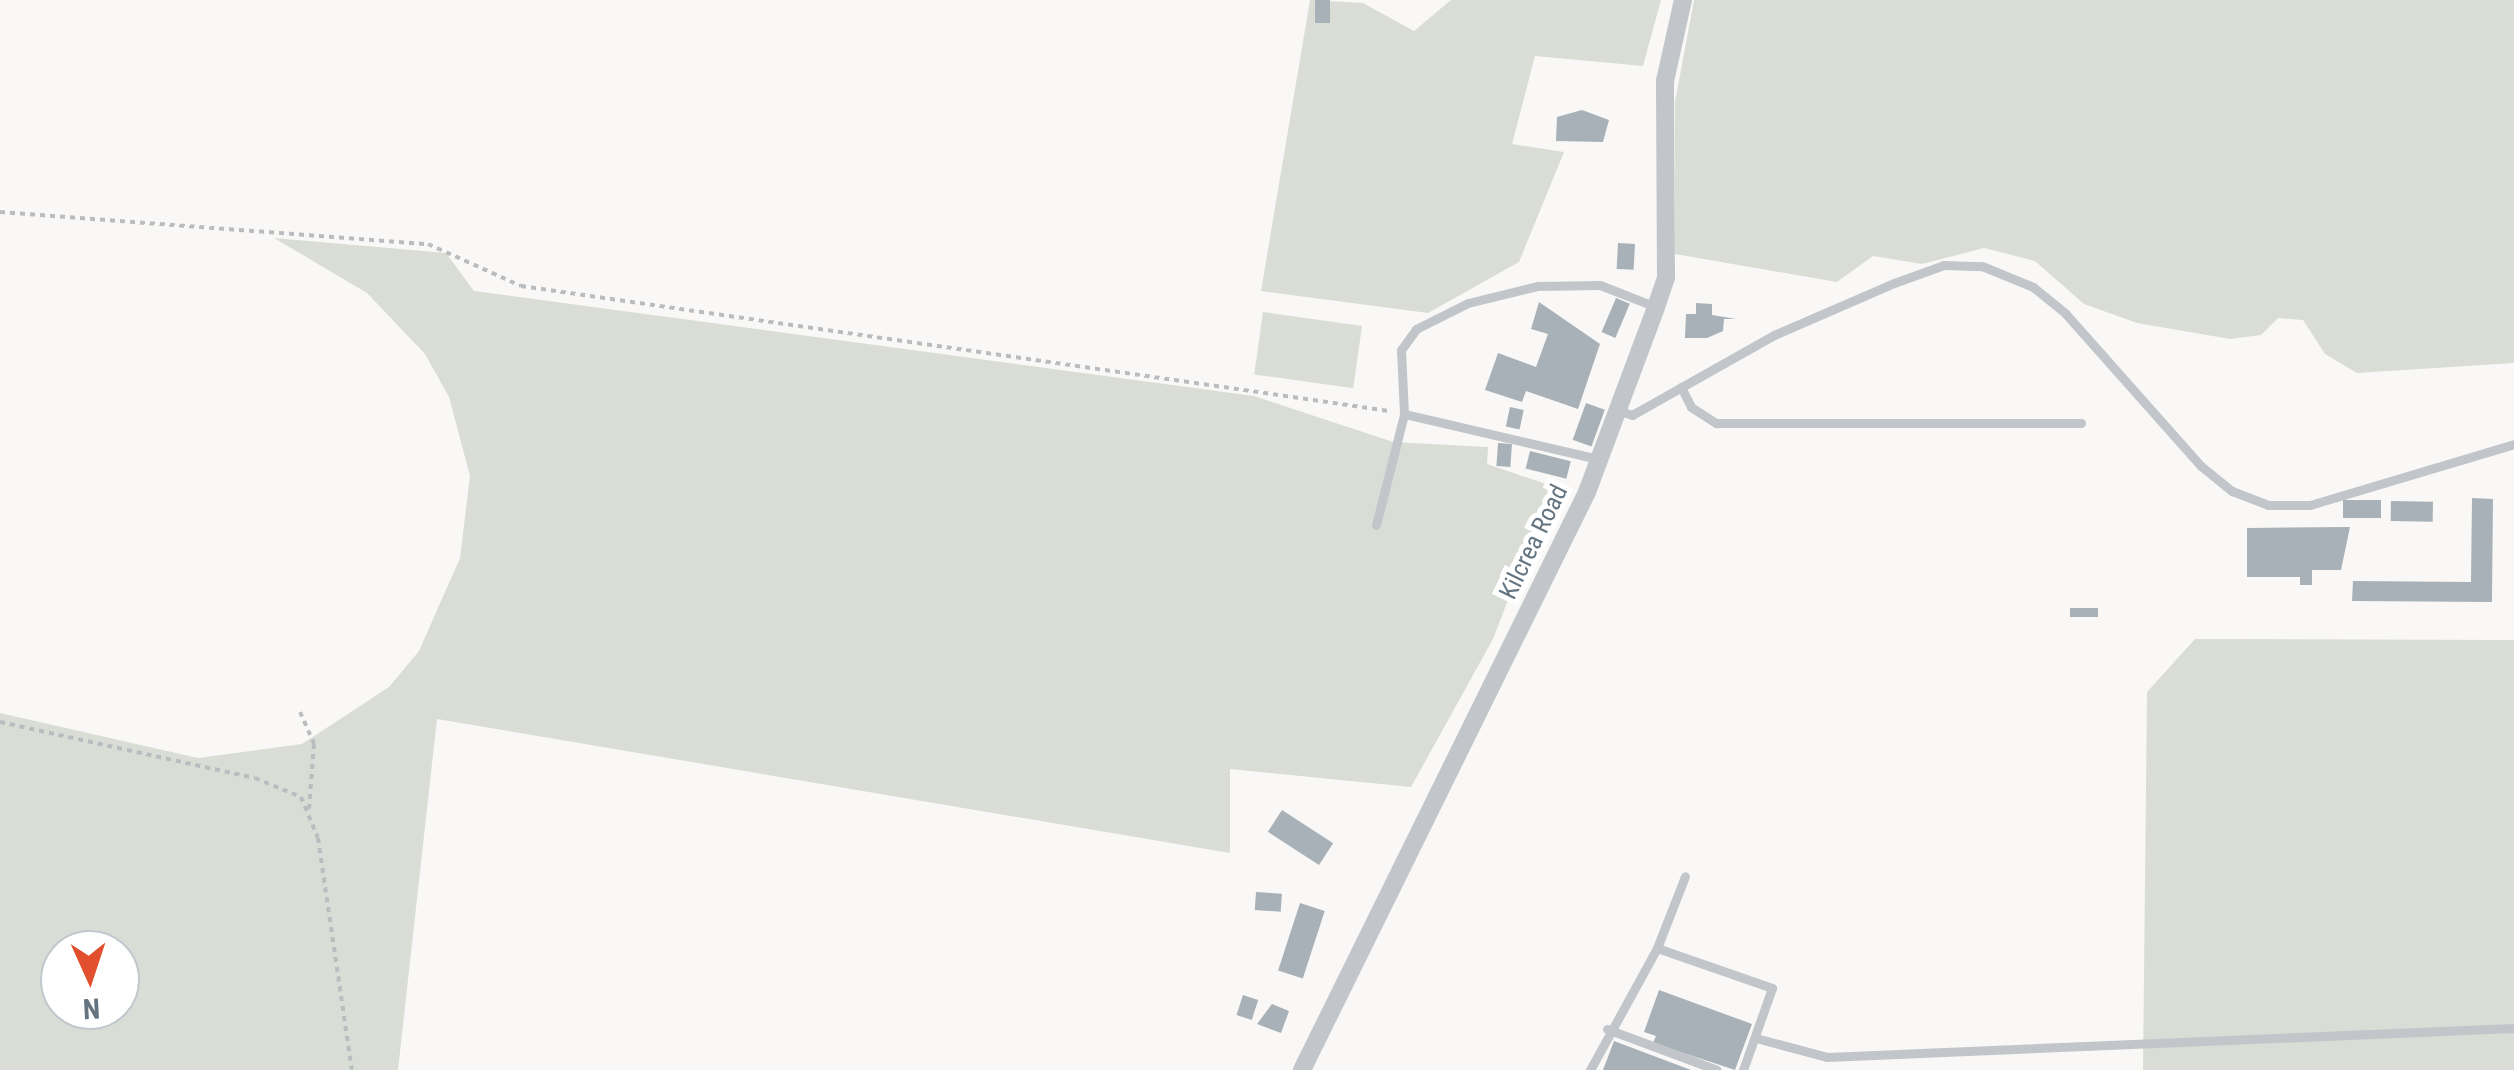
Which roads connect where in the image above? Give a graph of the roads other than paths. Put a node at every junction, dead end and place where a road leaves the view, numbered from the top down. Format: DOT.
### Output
graph roads {
  1 [pos="1683,0"];
  2 [pos="1656,307"];
  3 [pos="1681,387"];
  4 [pos="1617,410"];
  5 [pos="1404,414"];
  6 [pos="2081,422"];
  7 [pos="2514,444"];
  8 [pos="1599,459"];
  9 [pos="1376,526"];
  10 [pos="1684,876"];
  11 [pos="1657,948"];
  12 [pos="2514,1028"];
  13 [pos="1608,1029"];
  14 [pos="1756,1038"];
  15 [pos="1302,1070"];
  16 [pos="1590,1070"];
  17 [pos="1717,1070"];
  18 [pos="1743,1070"];
  1 -- 2 [label="street, Kilcrea Road"];
  2 -- 4 [label="street, Kilcrea Road"];
  2 -- 5 [label="lane"];
  3 -- 4 [label="lane"];
  3 -- 6 [label="lane"];
  3 -- 7 [label="lane"];
  4 -- 8 [label="street, Kilcrea Road"];
  5 -- 8 [label="lane"];
  5 -- 9 [label="lane"];
  8 -- 15 [label="street, Kilcrea Road"];
  10 -- 11 [label="lane"];
  11 -- 13 [label="lane"];
  11 -- 14 [label="lane"];
  12 -- 14 [label="lane"];
  13 -- 16 [label="lane"];
  13 -- 17 [label="lane"];
  14 -- 18 [label="lane"];
}
